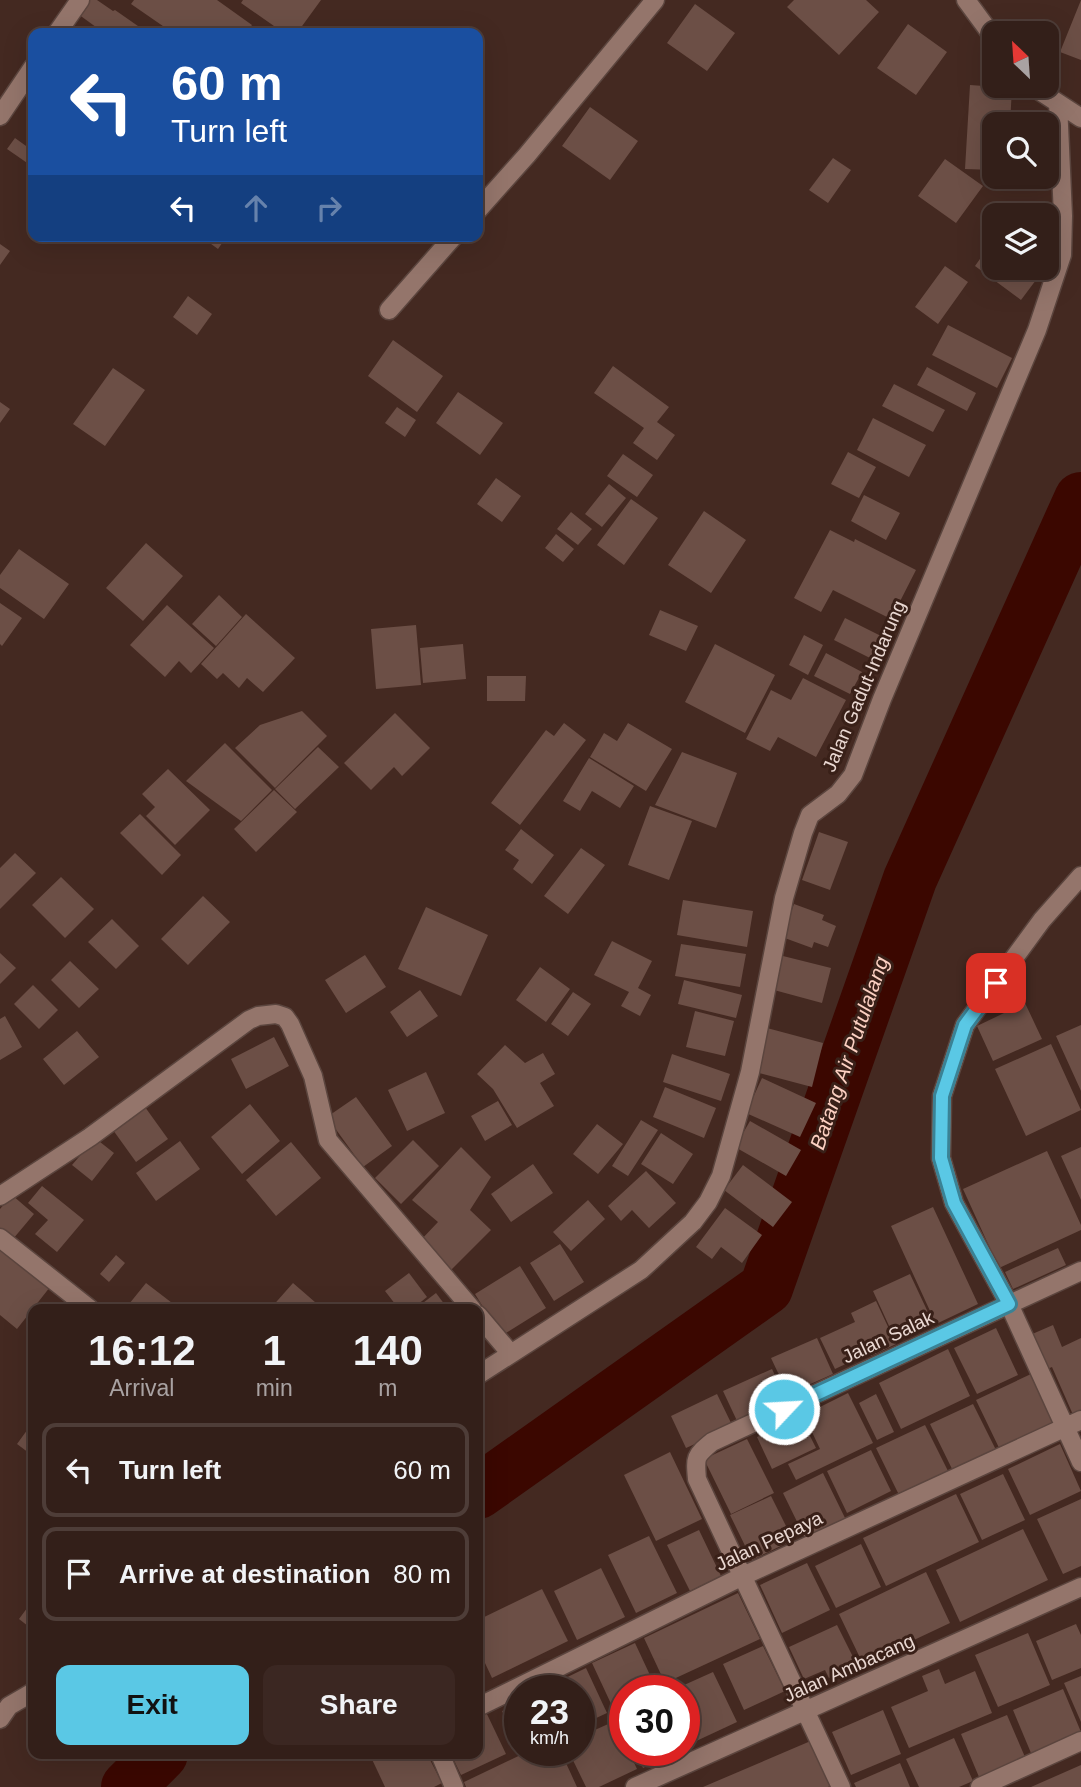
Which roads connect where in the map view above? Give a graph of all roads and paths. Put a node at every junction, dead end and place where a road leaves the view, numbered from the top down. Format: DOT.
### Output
graph roads {
  1 [pos="80,0"];
  2 [pos="655,0"];
  3 [pos="967,0"];
  4 [pos="982,21"];
  5 [pos="60,28"];
  6 [pos="28,73"];
  7 [pos="1050,98"];
  8 [pos="1058,103"];
  9 [pos="2,106"];
  10 [pos="1081,118"];
  11 [pos="483,204"];
  12 [pos="449,242"];
  13 [pos="389,310"];
  14 [pos="1081,877"];
  15 [pos="0,1196"];
  16 [pos="0,1238"];
  17 [pos="1081,1271"];
  18 [pos="84,1304"];
  19 [pos="468,1304"];
  20 [pos="1009,1304"];
  21 [pos="483,1321"];
  22 [pos="511,1354"];
  23 [pos="483,1372"];
  24 [pos="1073,1424"];
  25 [pos="1081,1462"];
  26 [pos="743,1576"];
  27 [pos="1081,1587"];
  28 [pos="28,1695"];
  29 [pos="483,1705"];
  30 [pos="805,1710"];
  31 [pos="0,1719"];
  32 [pos="1081,1741"];
  33 [pos="442,1759"];
  34 [pos="454,1787"];
  35 [pos="635,1787"];
  36 [pos="841,1787"];
  37 [pos="980,1787"];
  1 -- 5 [label="street"];
  2 -- 11 [label="street"];
  3 -- 4 [label="street"];
  6 -- 9 [label="street"];
  7 -- 8 [label="street"];
  8 -- 10 [label="street"];
  8 -- 22 [label="street, Jalan Gadut-Indarung"];
  12 -- 13 [label="street"];
  14 -- 20 [label="street"];
  15 -- 19 [label="street"];
  16 -- 18 [label="street"];
  17 -- 20 [label="street, Jalan Salak"];
  20 -- 24 [label="street"];
  20 -- 26 [label="street, Jalan Salak"];
  21 -- 22 [label="street"];
  22 -- 23 [label="street, Jalan Gadut-Indarung"];
  24 -- 25 [label="street"];
  24 -- 26 [label="street, Jalan Pepaya"];
  26 -- 29 [label="street, Jalan Pepaya"];
  26 -- 30 [label="street"];
  27 -- 30 [label="street, Jalan Ambacang"];
  28 -- 31 [label="street"];
  30 -- 35 [label="street, Jalan Ambacang"];
  30 -- 36 [label="street"];
  32 -- 37 [label="street"];
  33 -- 34 [label="street"];
}
